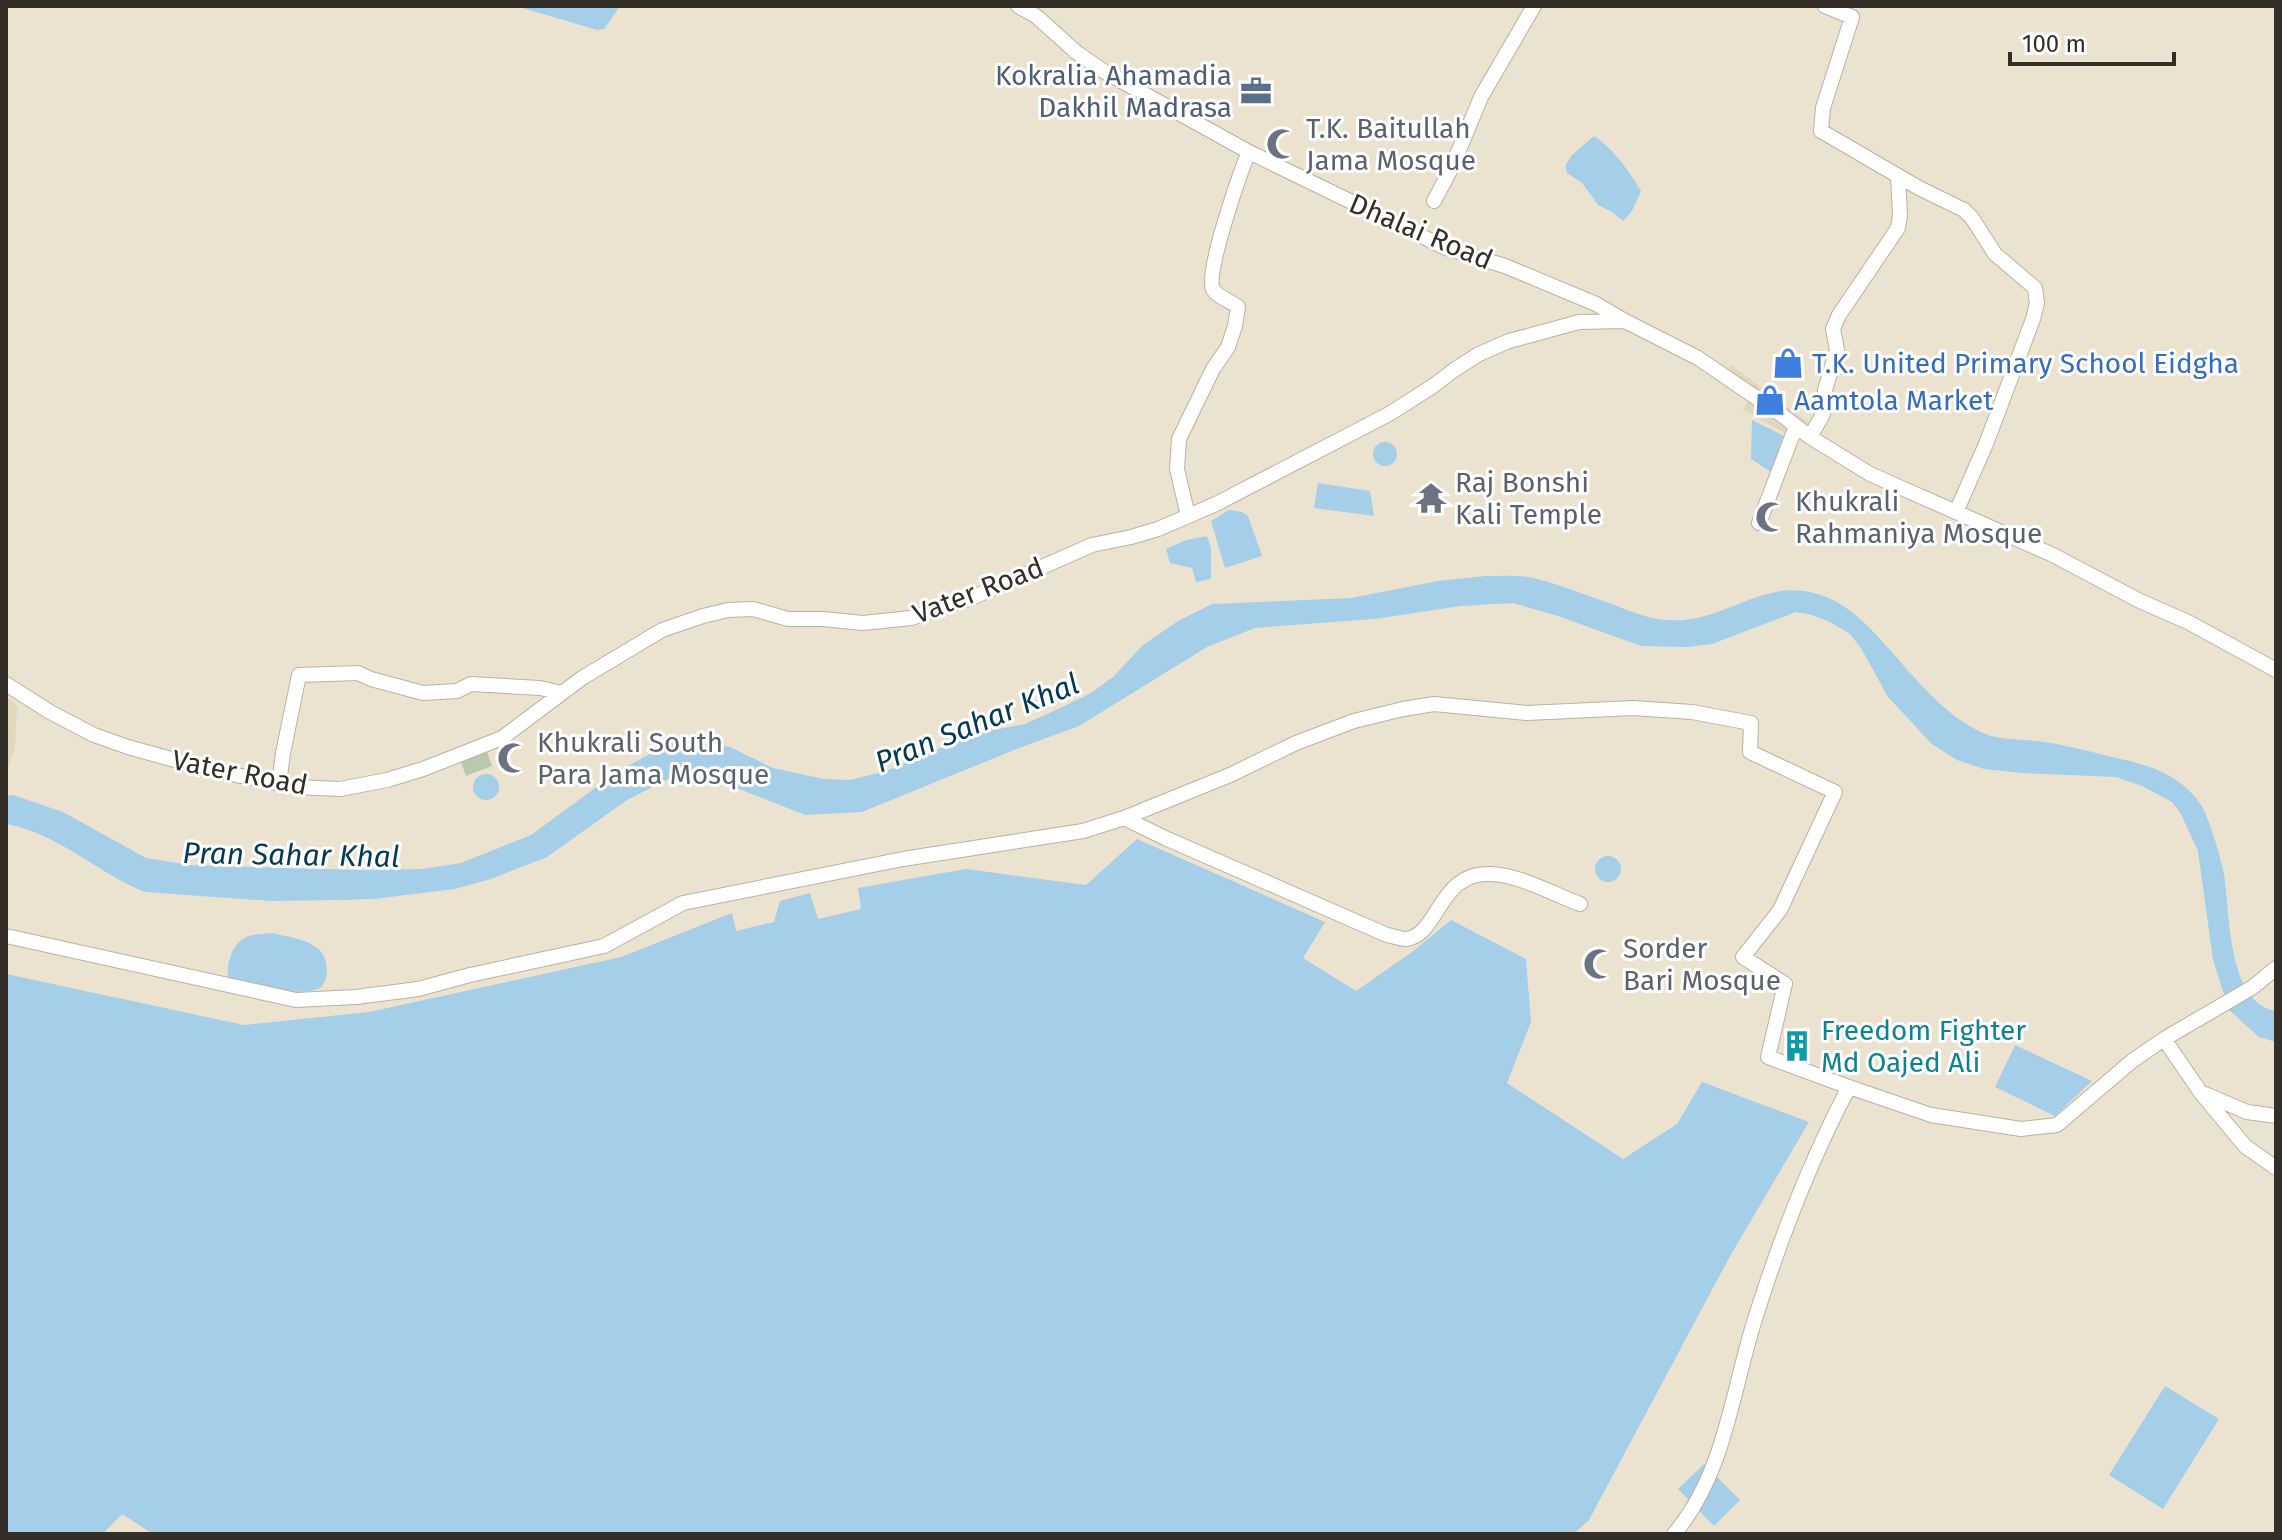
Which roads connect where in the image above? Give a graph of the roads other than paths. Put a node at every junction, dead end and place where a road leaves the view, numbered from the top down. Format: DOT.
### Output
graph roads {
  1 [pos="1018,6"];
  2 [pos="1534,6"];
  3 [pos="1825,6"];
  4 [pos="1249,152"];
  5 [pos="1898,176"];
  6 [pos="1434,201"];
  7 [pos="1625,321"];
  8 [pos="1796,426"];
  9 [pos="1810,437"];
  10 [pos="1956,512"];
  11 [pos="1188,516"];
  12 [pos="1759,523"];
  13 [pos="2276,670"];
  14 [pos="6,684"];
  15 [pos="562,693"];
  16 [pos="279,784"];
  17 [pos="1124,818"];
  18 [pos="1580,904"];
  19 [pos="6,936"];
  20 [pos="2276,968"];
  21 [pos="2164,1039"];
  22 [pos="1849,1087"];
  23 [pos="2201,1093"];
  24 [pos="2276,1116"];
  25 [pos="2276,1168"];
  26 [pos="1674,1534"];
  1 -- 4 [label="street, Dhalai Road"];
  2 -- 6 [label="street"];
  3 -- 5 [label="street"];
  4 -- 7 [label="street, Dhalai Road"];
  4 -- 11 [label="street"];
  5 -- 9 [label="street"];
  5 -- 10 [label="street"];
  7 -- 8 [label="street, Dhalai Road"];
  7 -- 11 [label="street, Vater Road"];
  8 -- 9 [label="street, Dhalai Road"];
  8 -- 12 [label="street"];
  9 -- 10 [label="street, Dhalai Road"];
  10 -- 13 [label="street, Dhalai Road"];
  11 -- 15 [label="street, Vater Road"];
  14 -- 16 [label="street, Vater Road"];
  15 -- 16 [label="street, Vater Road"];
  15 -- 16 [label="street"];
  17 -- 18 [label="street"];
  17 -- 19 [label="street"];
  17 -- 22 [label="street"];
  20 -- 21 [label="street"];
  21 -- 22 [label="street"];
  21 -- 23 [label="street"];
  22 -- 26 [label="street"];
  23 -- 24 [label="street"];
  23 -- 25 [label="street"];
}
